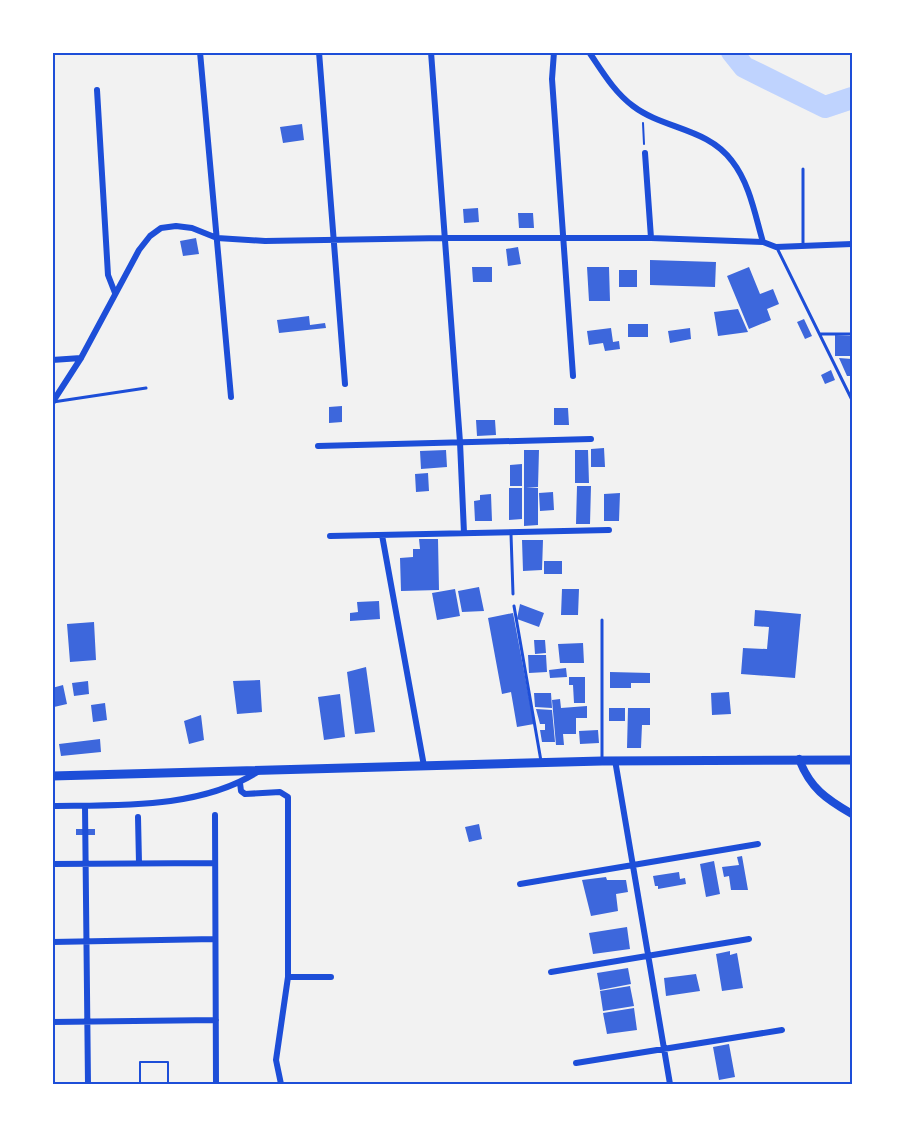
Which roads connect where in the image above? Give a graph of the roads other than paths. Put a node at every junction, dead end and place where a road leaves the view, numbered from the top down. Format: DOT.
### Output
graph roads {
  1 [pos="200,52"];
  2 [pos="319,52"];
  3 [pos="431,52"];
  4 [pos="554,52"];
  5 [pos="589,52"];
  6 [pos="96,90"];
  7 [pos="645,153"];
  8 [pos="802,169"];
  9 [pos="217,238"];
  10 [pos="444,238"];
  11 [pos="651,238"];
  12 [pos="562,239"];
  13 [pos="334,240"];
  14 [pos="763,242"];
  15 [pos="852,244"];
  16 [pos="803,246"];
  17 [pos="776,247"];
  18 [pos="115,293"];
  19 [pos="820,334"];
  20 [pos="852,334"];
  21 [pos="81,357"];
  22 [pos="52,360"];
  23 [pos="573,376"];
  24 [pos="345,384"];
  25 [pos="146,388"];
  26 [pos="231,397"];
  27 [pos="852,400"];
  28 [pos="53,403"];
  29 [pos="591,439"];
  30 [pos="460,442"];
  31 [pos="318,446"];
  32 [pos="609,530"];
  33 [pos="511,532"];
  34 [pos="464,533"];
  35 [pos="382,535"];
  36 [pos="330,536"];
  37 [pos="513,594"];
  38 [pos="514,606"];
  39 [pos="602,620"];
  40 [pos="799,759"];
  41 [pos="602,760"];
  42 [pos="615,760"];
  43 [pos="852,760"];
  44 [pos="541,762"];
  45 [pos="424,766"];
  46 [pos="260,770"];
  47 [pos="52,776"];
  48 [pos="240,783"];
  49 [pos="52,806"];
  50 [pos="85,806"];
  51 [pos="215,814"];
  52 [pos="852,814"];
  53 [pos="138,817"];
  54 [pos="758,844"];
  55 [pos="139,863"];
  56 [pos="215,863"];
  57 [pos="52,864"];
  58 [pos="86,864"];
  59 [pos="633,864"];
  60 [pos="520,884"];
  61 [pos="215,939"];
  62 [pos="749,939"];
  63 [pos="52,942"];
  64 [pos="86,942"];
  65 [pos="649,956"];
  66 [pos="552,972"];
  67 [pos="288,977"];
  68 [pos="331,977"];
  69 [pos="216,1020"];
  70 [pos="52,1022"];
  71 [pos="87,1022"];
  72 [pos="782,1029"];
  73 [pos="664,1048"];
  74 [pos="576,1063"];
  75 [pos="88,1084"];
  76 [pos="216,1084"];
  77 [pos="281,1084"];
  78 [pos="670,1084"];
  1 -- 9 [label="street"];
  2 -- 13 [label="street"];
  3 -- 10 [label="street"];
  4 -- 12 [label="street"];
  5 -- 14 [label="street"];
  6 -- 18 [label="street"];
  7 -- 11 [label="street"];
  8 -- 16 [label="lane"];
  9 -- 13 [label="street"];
  9 -- 18 [label="street"];
  9 -- 26 [label="street"];
  10 -- 12 [label="street"];
  10 -- 13 [label="street"];
  10 -- 30 [label="street"];
  11 -- 12 [label="street"];
  11 -- 14 [label="street"];
  12 -- 23 [label="street"];
  13 -- 24 [label="street"];
  14 -- 17 [label="street"];
  15 -- 16 [label="street"];
  16 -- 17 [label="street"];
  17 -- 19 [label="lane"];
  18 -- 21 [label="street"];
  19 -- 20 [label="lane"];
  19 -- 27 [label="lane"];
  21 -- 22 [label="street"];
  21 -- 28 [label="street"];
  25 -- 28 [label="lane"];
  29 -- 30 [label="street"];
  30 -- 31 [label="street"];
  30 -- 34 [label="street"];
  32 -- 33 [label="street"];
  33 -- 34 [label="street"];
  33 -- 37 [label="lane"];
  34 -- 35 [label="street"];
  35 -- 36 [label="street"];
  35 -- 45 [label="street"];
  38 -- 44 [label="lane"];
  39 -- 41 [label="lane"];
  40 -- 42 [label="main road"];
  40 -- 43 [label="main road"];
  40 -- 52 [label="street"];
  41 -- 42 [label="main road"];
  41 -- 44 [label="main road"];
  42 -- 59 [label="street"];
  44 -- 45 [label="main road"];
  45 -- 46 [label="main road"];
  46 -- 47 [label="main road"];
  46 -- 48 [label="street"];
  48 -- 50 [label="street"];
  48 -- 67 [label="street"];
  49 -- 50 [label="street"];
  50 -- 58 [label="street"];
  51 -- 56 [label="street"];
  53 -- 55 [label="street"];
  54 -- 59 [label="street"];
  55 -- 56 [label="street"];
  55 -- 58 [label="street"];
  56 -- 61 [label="street"];
  57 -- 58 [label="street"];
  58 -- 64 [label="street"];
  59 -- 60 [label="street"];
  59 -- 65 [label="street"];
  61 -- 64 [label="street"];
  61 -- 69 [label="street"];
  62 -- 65 [label="street"];
  63 -- 64 [label="street"];
  64 -- 71 [label="street"];
  65 -- 66 [label="street"];
  65 -- 73 [label="street"];
  67 -- 68 [label="street"];
  67 -- 77 [label="street"];
  69 -- 71 [label="street"];
  69 -- 76 [label="street"];
  70 -- 71 [label="street"];
  71 -- 75 [label="street"];
  72 -- 73 [label="street"];
  73 -- 74 [label="street"];
  73 -- 78 [label="street"];
}
